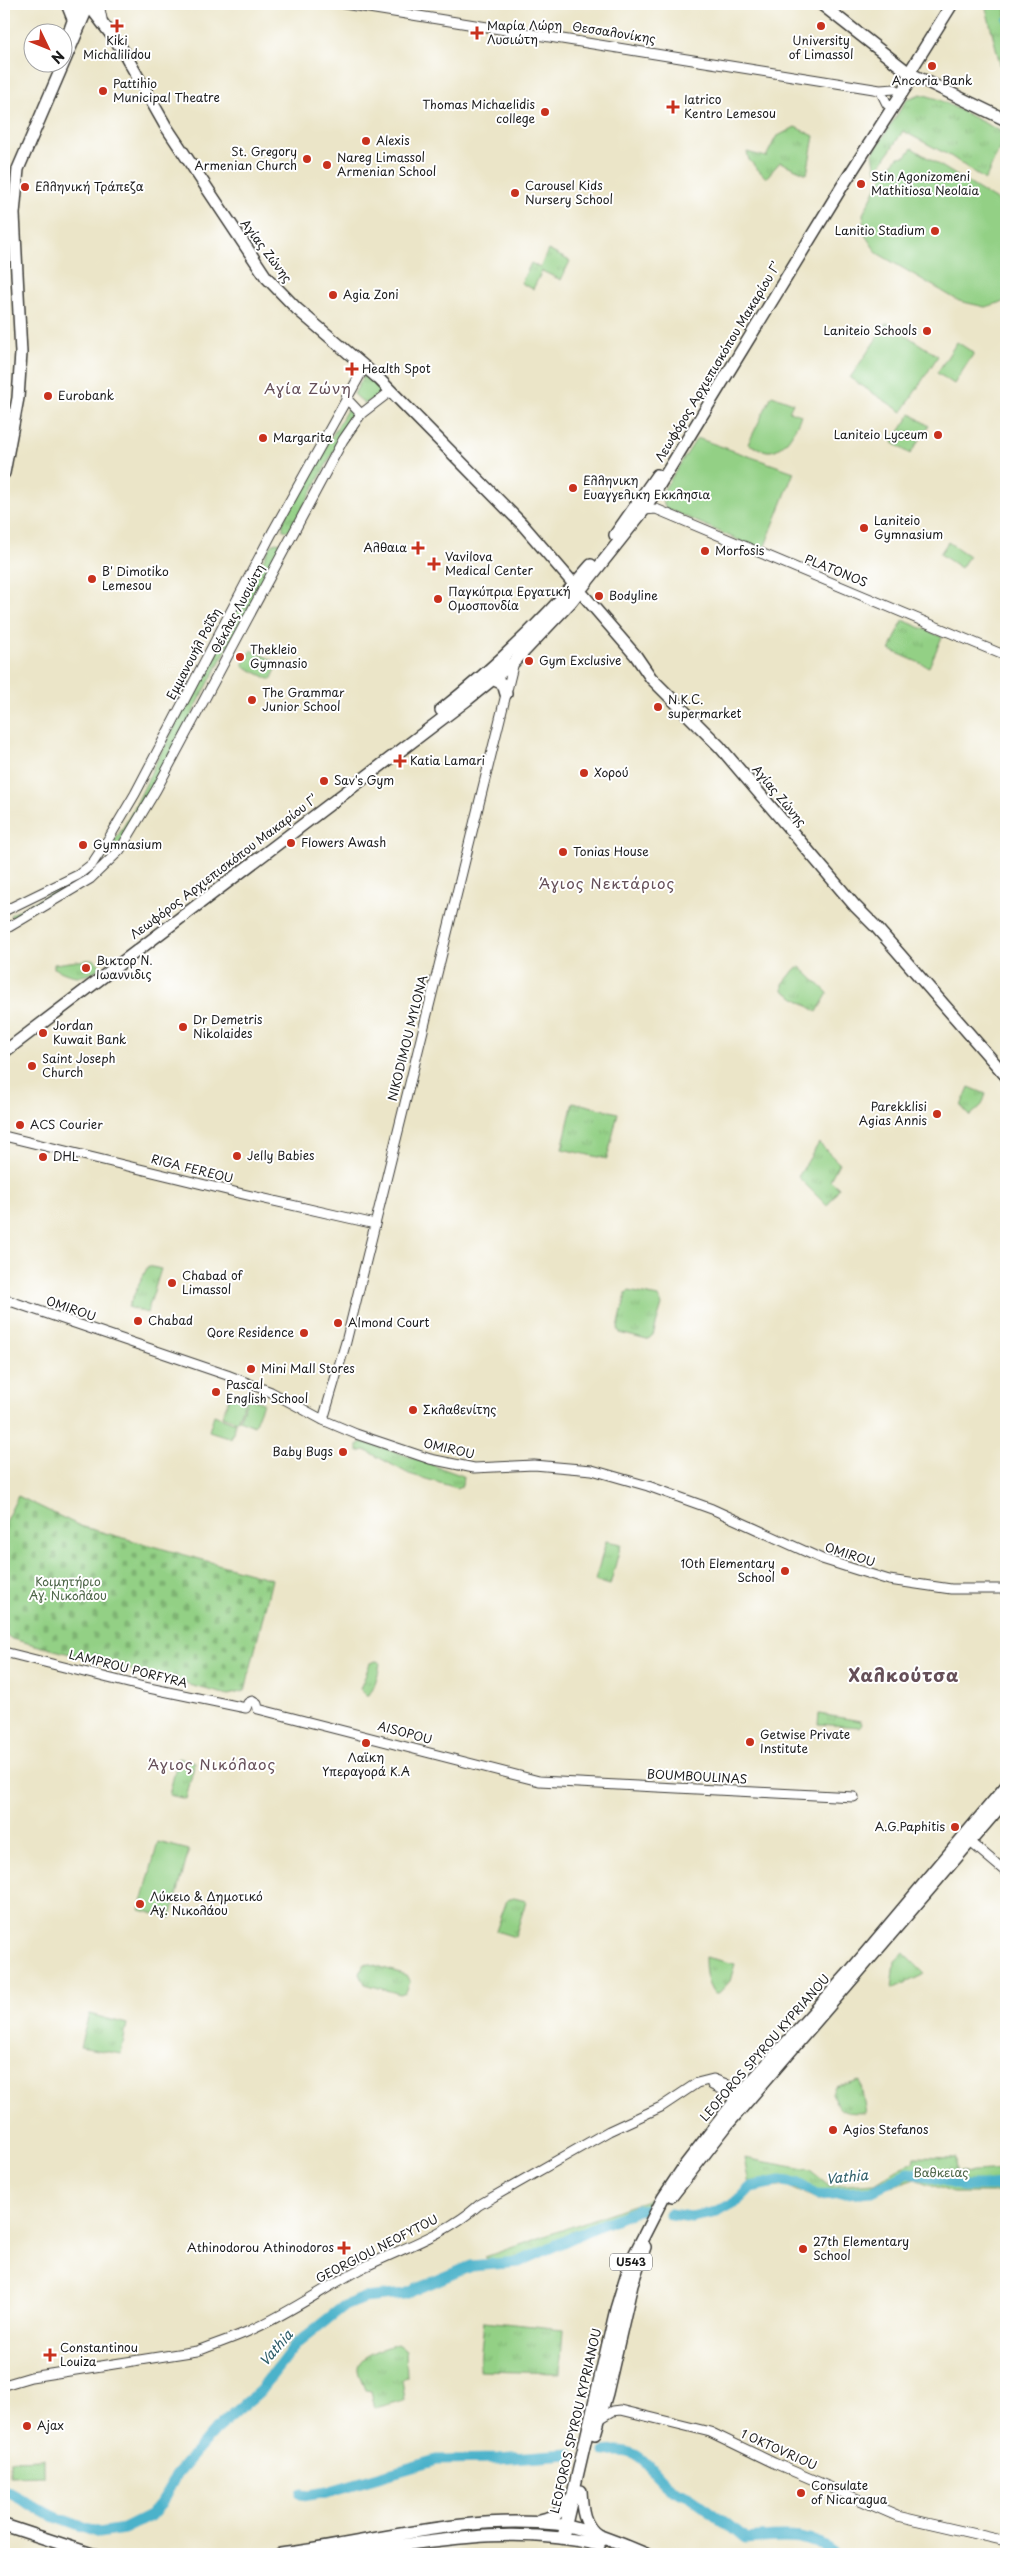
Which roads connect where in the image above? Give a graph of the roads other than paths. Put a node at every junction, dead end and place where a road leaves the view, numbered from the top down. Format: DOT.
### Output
graph roads {
  1 [pos="67,4"];
  2 [pos="79,4"];
  3 [pos="88,4"];
  4 [pos="98,4"];
  5 [pos="344,4"];
  6 [pos="821,4"];
  7 [pos="952,4"];
  8 [pos="102,19"];
  9 [pos="78,20"];
  10 [pos="72,32"];
  11 [pos="58,72"];
  12 [pos="909,73"];
  13 [pos="56,80"];
  14 [pos="895,89"];
  15 [pos="880,90"];
  16 [pos="887,104"];
  17 [pos="1006,120"];
  18 [pos="816,223"];
  19 [pos="365,366"];
  20 [pos="392,391"];
  21 [pos="346,398"];
  22 [pos="361,414"];
  23 [pos="9,416"];
  24 [pos="4,473"];
  25 [pos="652,496"];
  26 [pos="656,509"];
  27 [pos="644,510"];
  28 [pos="575,590"];
  29 [pos="1006,656"];
  30 [pos="514,662"];
  31 [pos="492,680"];
  32 [pos="506,694"];
  33 [pos="84,871"];
  34 [pos="90,879"];
  35 [pos="4,911"];
  36 [pos="4,930"];
  37 [pos="4,1047"];
  38 [pos="4,1052"];
  39 [pos="1006,1076"];
  40 [pos="4,1136"];
  41 [pos="375,1224"];
  42 [pos="4,1299"];
  43 [pos="323,1420"];
  44 [pos="1006,1589"];
  45 [pos="4,1652"];
  46 [pos="262,1709"];
  47 [pos="539,1781"];
  48 [pos="1006,1786"];
  49 [pos="854,1797"];
  50 [pos="1006,1800"];
  51 [pos="967,1838"];
  52 [pos="1006,1872"];
  53 [pos="684,2093"];
  54 [pos="742,2100"];
  55 [pos="4,2386"];
  56 [pos="607,2393"];
  57 [pos="626,2411"];
  58 [pos="598,2420"];
  59 [pos="587,2452"];
  60 [pos="581,2491"];
  61 [pos="572,2499"];
  62 [pos="526,2522"];
  63 [pos="4,2525"];
  64 [pos="568,2532"];
  65 [pos="605,2539"];
  66 [pos="1006,2540"];
  67 [pos="92,2554"];
  68 [pos="280,2554"];
  69 [pos="332,2554"];
  70 [pos="632,2554"];
  71 [pos="646,2554"];
  1 -- 9 [label="main road"];
  2 -- 9 [label="main road"];
  3 -- 8 [label="main road, Αγίας Ζώνης"];
  3 -- 9 [label="main road"];
  4 -- 8 [label="street"];
  5 -- 15 [label="street, Θεσσαλονίκης"];
  6 -- 12 [label="main road"];
  7 -- 12 [label="main road, Λεωφόρος Αρχιεπισκόπου Μακαρίου Γ’"];
  8 -- 9 [label="main road"];
  8 -- 19 [label="main road, Αγίας Ζώνης"];
  9 -- 10 [label="main road"];
  9 -- 13 [label="main road"];
  11 -- 13 [label="main road"];
  12 -- 14 [label="main road, Λεωφόρος Αρχιεπισκόπου Μακαρίου Γ’"];
  12 -- 17 [label="main road"];
  12 -- 18 [label="main road, Λεωφόρος Αρχιεπισκόπου Μακαρίου Γ’"];
  13 -- 23 [label="main road"];
  14 -- 15 [label="street, Θεσσαλονίκης"];
  14 -- 16 [label="main road, Λεωφόρος Αρχιεπισκόπου Μακαρίου Γ’"];
  15 -- 16 [label="street"];
  16 -- 18 [label="main road, Λεωφόρος Αρχιεπισκόπου Μακαρίου Γ’"];
  18 -- 25 [label="main road, Λεωφόρος Αρχιεπισκόπου Μακαρίου Γ’"];
  18 -- 28 [label="main road, Λεωφόρος Αρχιεπισκόπου Μακαρίου Γ’"];
  19 -- 20 [label="main road, Αγίας Ζώνης"];
  19 -- 21 [label="street, Εμμανουήλ Ροΐδη"];
  20 -- 22 [label="street, Θέκλας Λυσιώτη"];
  20 -- 28 [label="main road, Αγίας Ζώνης"];
  21 -- 22 [label="street"];
  21 -- 33 [label="street, Εμμανουήλ Ροΐδη"];
  22 -- 34 [label="street, Θέκλας Λυσιώτη"];
  23 -- 24 [label="main road"];
  25 -- 26 [label="street"];
  25 -- 27 [label="main road, Λεωφόρος Αρχιεπισκόπου Μακαρίου Γ’"];
  26 -- 27 [label="street, PLATONOS"];
  26 -- 29 [label="street, PLATONOS"];
  27 -- 28 [label="main road, Λεωφόρος Αρχιεπισκόπου Μακαρίου Γ’"];
  28 -- 30 [label="main road, Λεωφόρος Αρχιεπισκόπου Μακαρίου Γ’"];
  28 -- 37 [label="main road, Λεωφόρος Αρχιεπισκόπου Μακαρίου Γ’"];
  28 -- 39 [label="main road, Αγίας Ζώνης"];
  30 -- 31 [label="main road, Λεωφόρος Αρχιεπισκόπου Μακαρίου Γ’"];
  30 -- 32 [label="street, NIKODIMOU MYLONA"];
  31 -- 32 [label="main road"];
  31 -- 38 [label="main road, Λεωφόρος Αρχιεπισκόπου Μακαρίου Γ’"];
  32 -- 41 [label="street, NIKODIMOU MYLONA"];
  33 -- 34 [label="street"];
  33 -- 35 [label="street, Εμμανουήλ Ροΐδη"];
  34 -- 36 [label="street, Θέκλας Λυσιώτη"];
  40 -- 41 [label="street, RIGA FEREOU"];
  41 -- 43 [label="street, NIKODIMOU MYLONA"];
  42 -- 43 [label="street, OMIROU"];
  43 -- 44 [label="street, OMIROU"];
  45 -- 46 [label="street, LAMPROU PORFYRA"];
  46 -- 47 [label="street, AISOPOU"];
  47 -- 49 [label="street, BOUMBOULINAS"];
  48 -- 51 [label="main road, LEOFOROS SPYROU KYPRIANOU / U543"];
  50 -- 51 [label="main road, LEOFOROS SPYROU KYPRIANOU / U543"];
  51 -- 52 [label="street"];
  51 -- 54 [label="main road, LEOFOROS SPYROU KYPRIANOU / U543"];
  53 -- 54 [label="street, GEORGIOU NEOFYTOU"];
  53 -- 54 [label="street, GEORGIOU NEOFYTOU"];
  53 -- 55 [label="street, GEORGIOU NEOFYTOU"];
  54 -- 56 [label="main road, LEOFOROS SPYROU KYPRIANOU / U543"];
  54 -- 59 [label="main road, LEOFOROS SPYROU KYPRIANOU / U543"];
  56 -- 57 [label="street, 1 OKTOVRIOU"];
  56 -- 58 [label="main road, LEOFOROS SPYROU KYPRIANOU / U543"];
  57 -- 58 [label="street, 1 OKTOVRIOU"];
  57 -- 66 [label="street, 1 OKTOVRIOU"];
  58 -- 59 [label="main road, LEOFOROS SPYROU KYPRIANOU / U543"];
  59 -- 60 [label="main road, LEOFOROS SPYROU KYPRIANOU / U543"];
  59 -- 61 [label="main road, LEOFOROS SPYROU KYPRIANOU / U543"];
  60 -- 64 [label="main road, LEOFOROS SPYROU KYPRIANOU / U543"];
  60 -- 65 [label="main road"];
  61 -- 62 [label="main road"];
  61 -- 64 [label="main road, LEOFOROS SPYROU KYPRIANOU / U543"];
  62 -- 64 [label="main road"];
  62 -- 68 [label="main road"];
  63 -- 67 [label="main road"];
  64 -- 65 [label="main road"];
  64 -- 69 [label="main road"];
  64 -- 70 [label="main road"];
  65 -- 71 [label="main road"];
}
